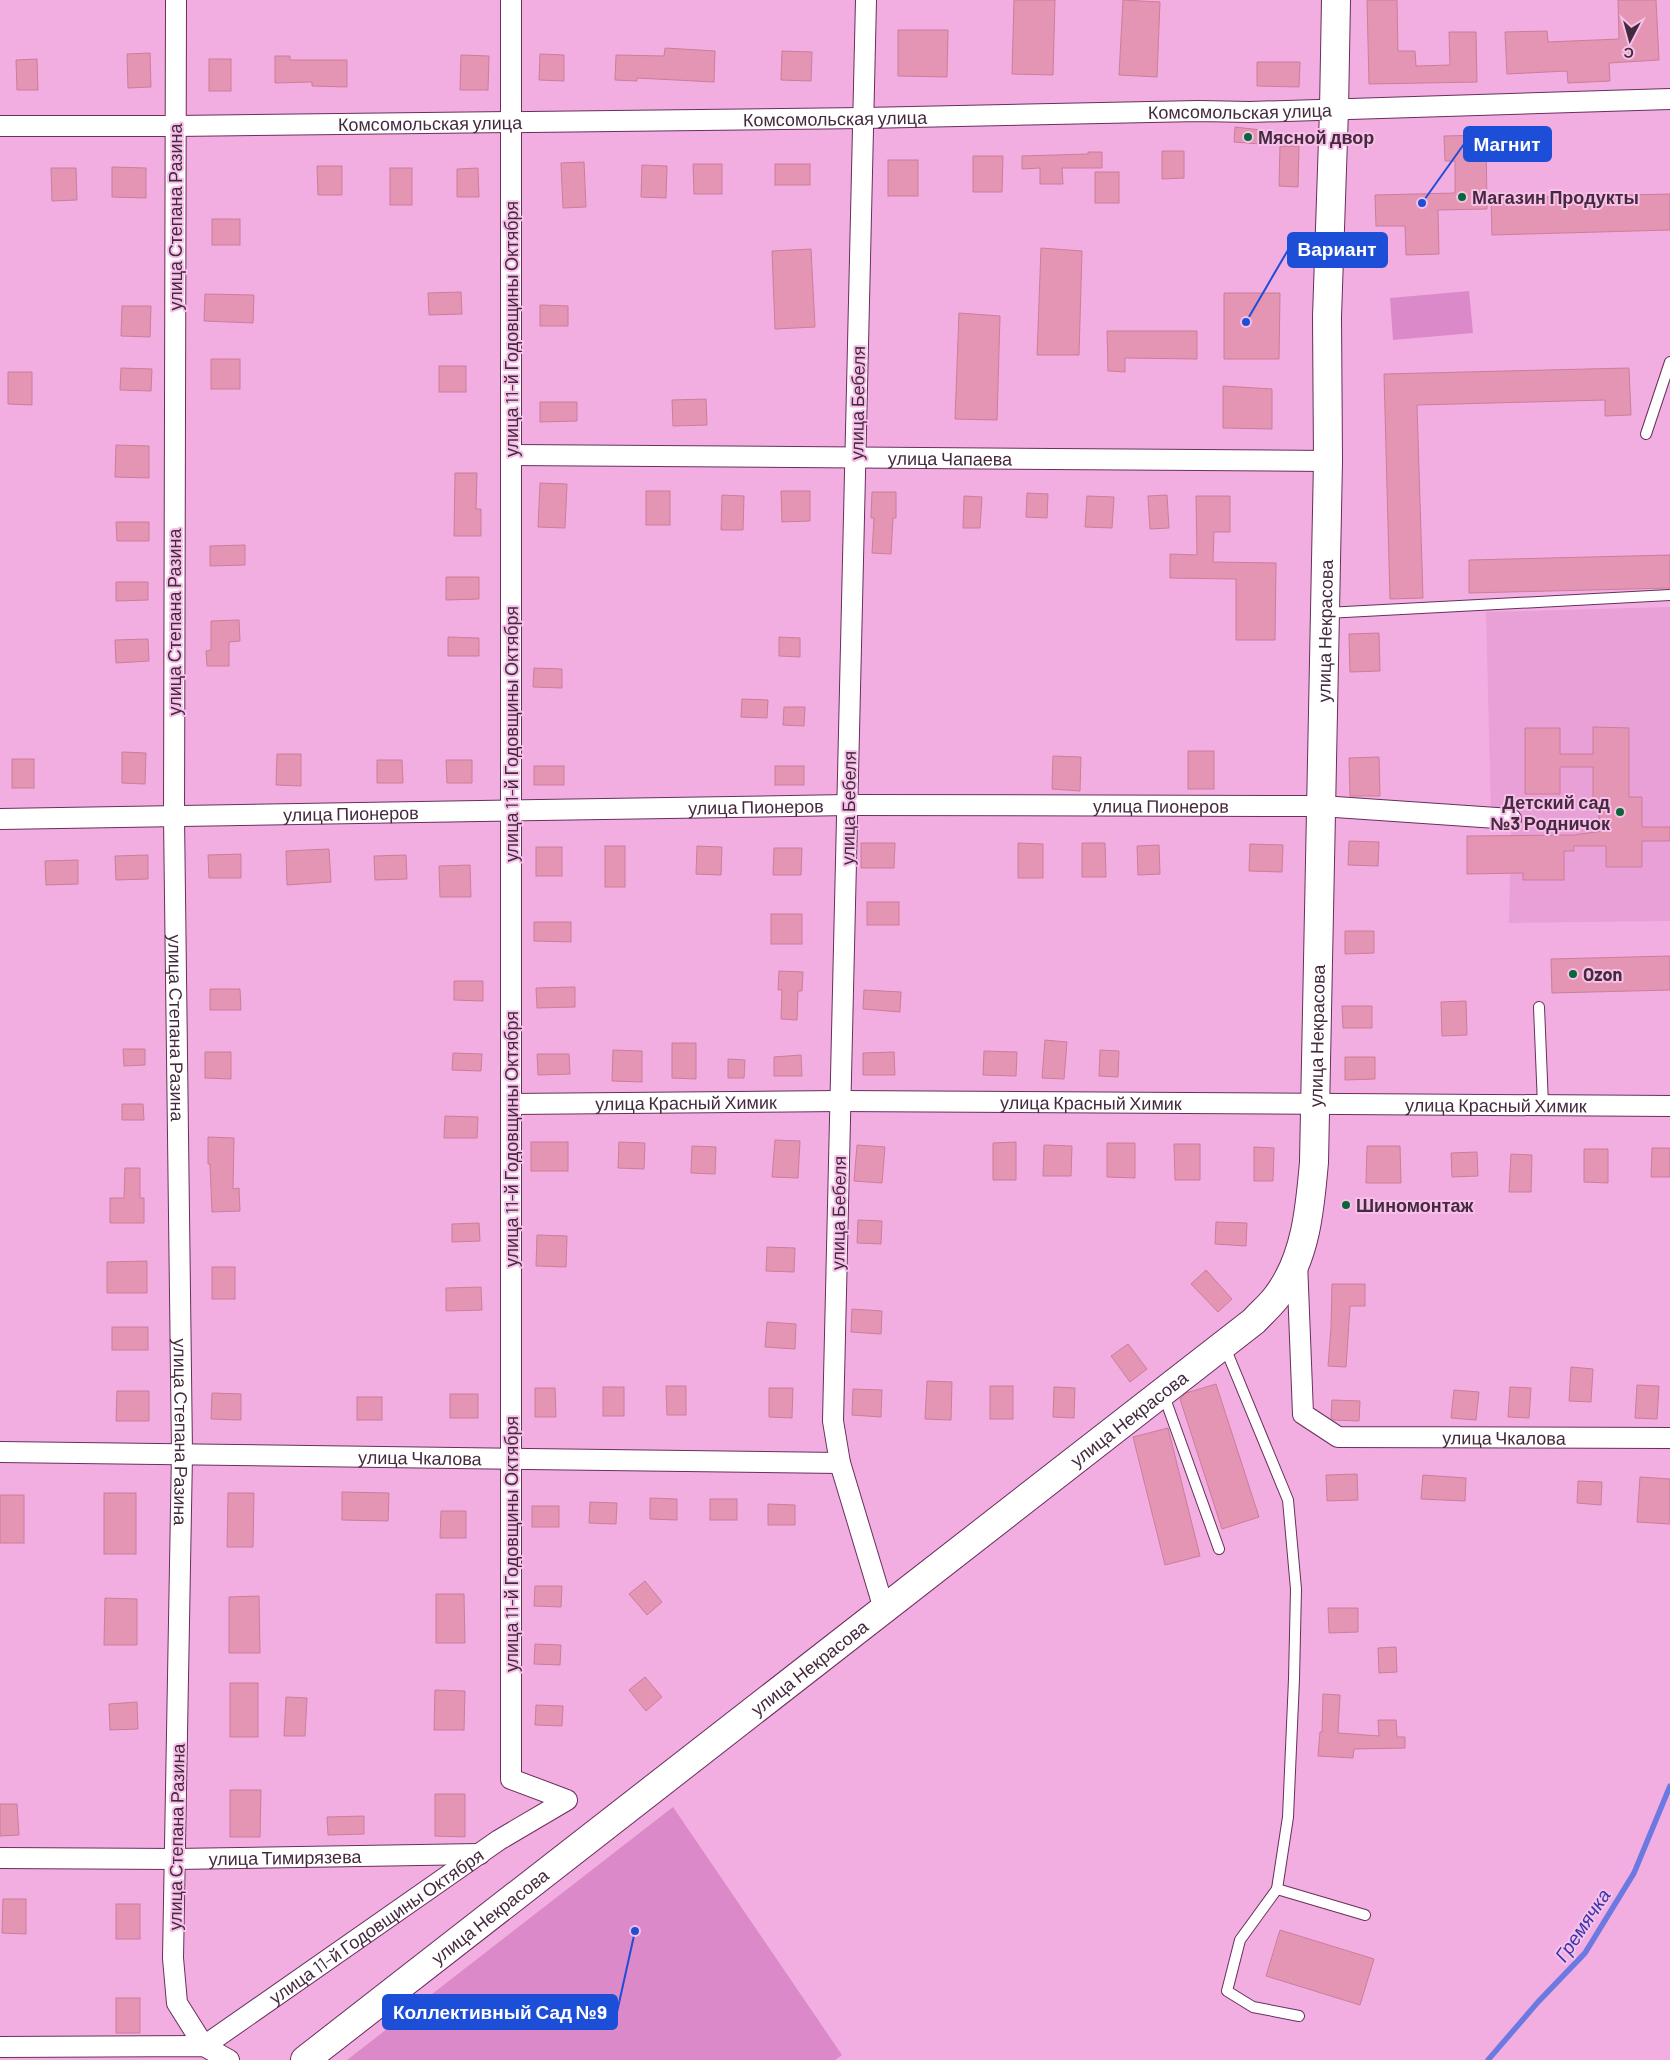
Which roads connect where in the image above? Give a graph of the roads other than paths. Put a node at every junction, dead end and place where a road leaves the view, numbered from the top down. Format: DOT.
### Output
graph roads {
  1 [pos="176,0"];
  2 [pos="511,0"];
  3 [pos="866,0"];
  4 [pos="1336,0"];
  5 [pos="1670,99"];
  6 [pos="1334,110"];
  7 [pos="864,118"];
  8 [pos="511,121"];
  9 [pos="0,126"];
  10 [pos="175,126"];
  11 [pos="1670,362"];
  12 [pos="1646,434"];
  13 [pos="511,455"];
  14 [pos="856,457"];
  15 [pos="1328,461"];
  16 [pos="1670,595"];
  17 [pos="1325,613"];
  18 [pos="848,805"];
  19 [pos="1321,806"];
  20 [pos="511,810"];
  21 [pos="174,817"];
  22 [pos="0,819"];
  23 [pos="1511,819"];
  24 [pos="1539,1007"];
  25 [pos="840,1101"];
  26 [pos="1316,1103"];
  27 [pos="511,1104"];
  28 [pos="1544,1105"];
  29 [pos="1670,1106"];
  30 [pos="1297,1260"];
  31 [pos="1224,1344"];
  32 [pos="1163,1392"];
  33 [pos="1338,1437"];
  34 [pos="1670,1438"];
  35 [pos="0,1452"];
  36 [pos="182,1453"];
  37 [pos="511,1459"];
  38 [pos="840,1463"];
  39 [pos="1219,1549"];
  40 [pos="884,1609"];
  41 [pos="480,1854"];
  42 [pos="0,1858"];
  43 [pos="175,1859"];
  44 [pos="1277,1889"];
  45 [pos="1365,1914"];
  46 [pos="1299,2016"];
  47 [pos="204,2046"];
  48 [pos="0,2047"];
  49 [pos="229,2060"];
  50 [pos="305,2060"];
  1 -- 10 [label="street, улица Степана Разина"];
  2 -- 8 [label="street, улица 11-й Годовщины Октября"];
  3 -- 7 [label="street, улица Бебеля"];
  4 -- 6 [label="street, улица Некрасова"];
  5 -- 6 [label="street, Комсомольская улица"];
  6 -- 7 [label="street, Комсомольская улица"];
  6 -- 15 [label="street, улица Некрасова"];
  7 -- 8 [label="street, Комсомольская улица"];
  7 -- 14 [label="street, улица Бебеля"];
  8 -- 10 [label="street, Комсомольская улица"];
  8 -- 13 [label="street, улица 11-й Годовщины Октября"];
  9 -- 10 [label="street, Комсомольская улица"];
  10 -- 21 [label="street, улица Степана Разина"];
  11 -- 12 [label="lane"];
  13 -- 14 [label="street, улица Чапаева"];
  13 -- 20 [label="street, улица 11-й Годовщины Октября"];
  14 -- 15 [label="street, улица Чапаева"];
  14 -- 18 [label="street, улица Бебеля"];
  15 -- 17 [label="street, улица Некрасова"];
  16 -- 17 [label="lane"];
  17 -- 19 [label="street, улица Некрасова"];
  18 -- 19 [label="street, улица Пионеров"];
  18 -- 20 [label="street, улица Пионеров"];
  18 -- 25 [label="street, улица Бебеля"];
  19 -- 23 [label="street, улица Пионеров"];
  19 -- 26 [label="street, улица Некрасова"];
  20 -- 21 [label="street, улица Пионеров"];
  20 -- 27 [label="street, улица 11-й Годовщины Октября"];
  21 -- 22 [label="street, улица Пионеров"];
  21 -- 36 [label="street, улица Степана Разина"];
  24 -- 28 [label="lane"];
  25 -- 26 [label="street, улица Красный Химик"];
  25 -- 27 [label="street, улица Красный Химик"];
  25 -- 38 [label="street, улица Бебеля"];
  26 -- 28 [label="street, улица Красный Химик"];
  26 -- 30 [label="street, улица Некрасова"];
  27 -- 37 [label="street, улица 11-й Годовщины Октября"];
  28 -- 29 [label="street, улица Красный Химик"];
  30 -- 31 [label="street, улица Некрасова"];
  30 -- 33 [label="street, улица Некрасова"];
  31 -- 32 [label="street, улица Некрасова"];
  31 -- 44 [label="lane"];
  32 -- 39 [label="lane"];
  32 -- 40 [label="street, улица Некрасова"];
  33 -- 34 [label="street, улица Чкалова"];
  35 -- 36 [label="street, улица Чкалова"];
  36 -- 37 [label="street, улица Чкалова"];
  36 -- 43 [label="street, улица Степана Разина"];
  37 -- 38 [label="street, улица Чкалова"];
  37 -- 41 [label="street, улица 11-й Годовщины Октября"];
  38 -- 40 [label="street, улица Бебеля"];
  40 -- 50 [label="street, улица Некрасова"];
  41 -- 43 [label="street, улица Тимирязева"];
  41 -- 47 [label="street, улица 11-й Годовщины Октября"];
  42 -- 43 [label="street, улица Тимирязева"];
  43 -- 47 [label="street, улица Степана Разина"];
  44 -- 45 [label="lane"];
  44 -- 46 [label="lane"];
  47 -- 48 [label="street"];
  47 -- 49 [label="street"];
}
